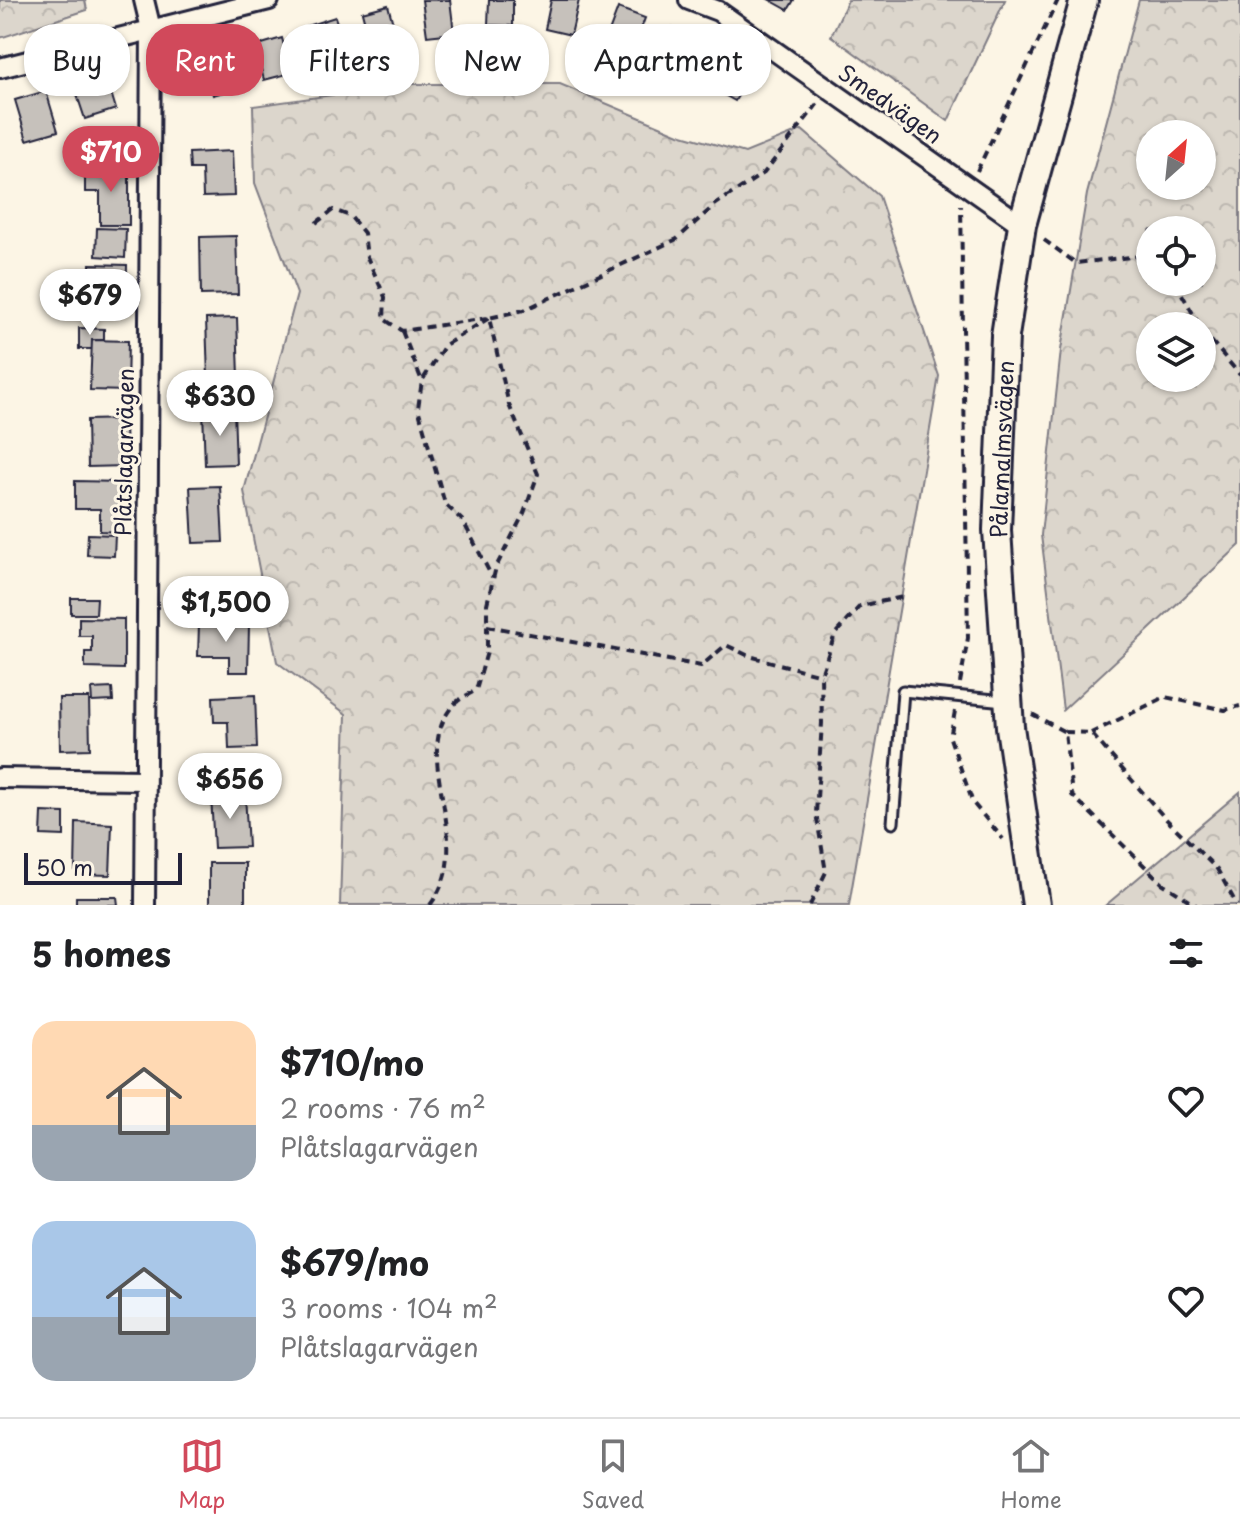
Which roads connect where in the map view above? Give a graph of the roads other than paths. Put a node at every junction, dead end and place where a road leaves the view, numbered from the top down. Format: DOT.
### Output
graph roads {
  1 [pos="144,0"];
  2 [pos="269,0"];
  3 [pos="689,0"];
  4 [pos="1084,0"];
  5 [pos="150,24"];
  6 [pos="171,24"];
  7 [pos="146,30"];
  8 [pos="0,68"];
  9 [pos="150,96"];
  10 [pos="1022,225"];
  11 [pos="1008,702"];
  12 [pos="0,778"];
  13 [pos="144,780"];
  14 [pos="893,823"];
  15 [pos="145,905"];
  16 [pos="1036,905"];
  1 -- 5 [label="street, Plåtslagarvägen"];
  2 -- 6 [label="street"];
  3 -- 10 [label="street, Smedvägen"];
  4 -- 10 [label="street, Pålamalmsvägen"];
  7 -- 8 [label="street"];
  9 -- 13 [label="street, Plåtslagarvägen"];
  10 -- 11 [label="street, Pålamalmsvägen"];
  11 -- 14 [label="lane"];
  11 -- 16 [label="street, Pålamalmsvägen"];
  12 -- 13 [label="street"];
  13 -- 15 [label="street, Plåtslagarvägen"];
}
